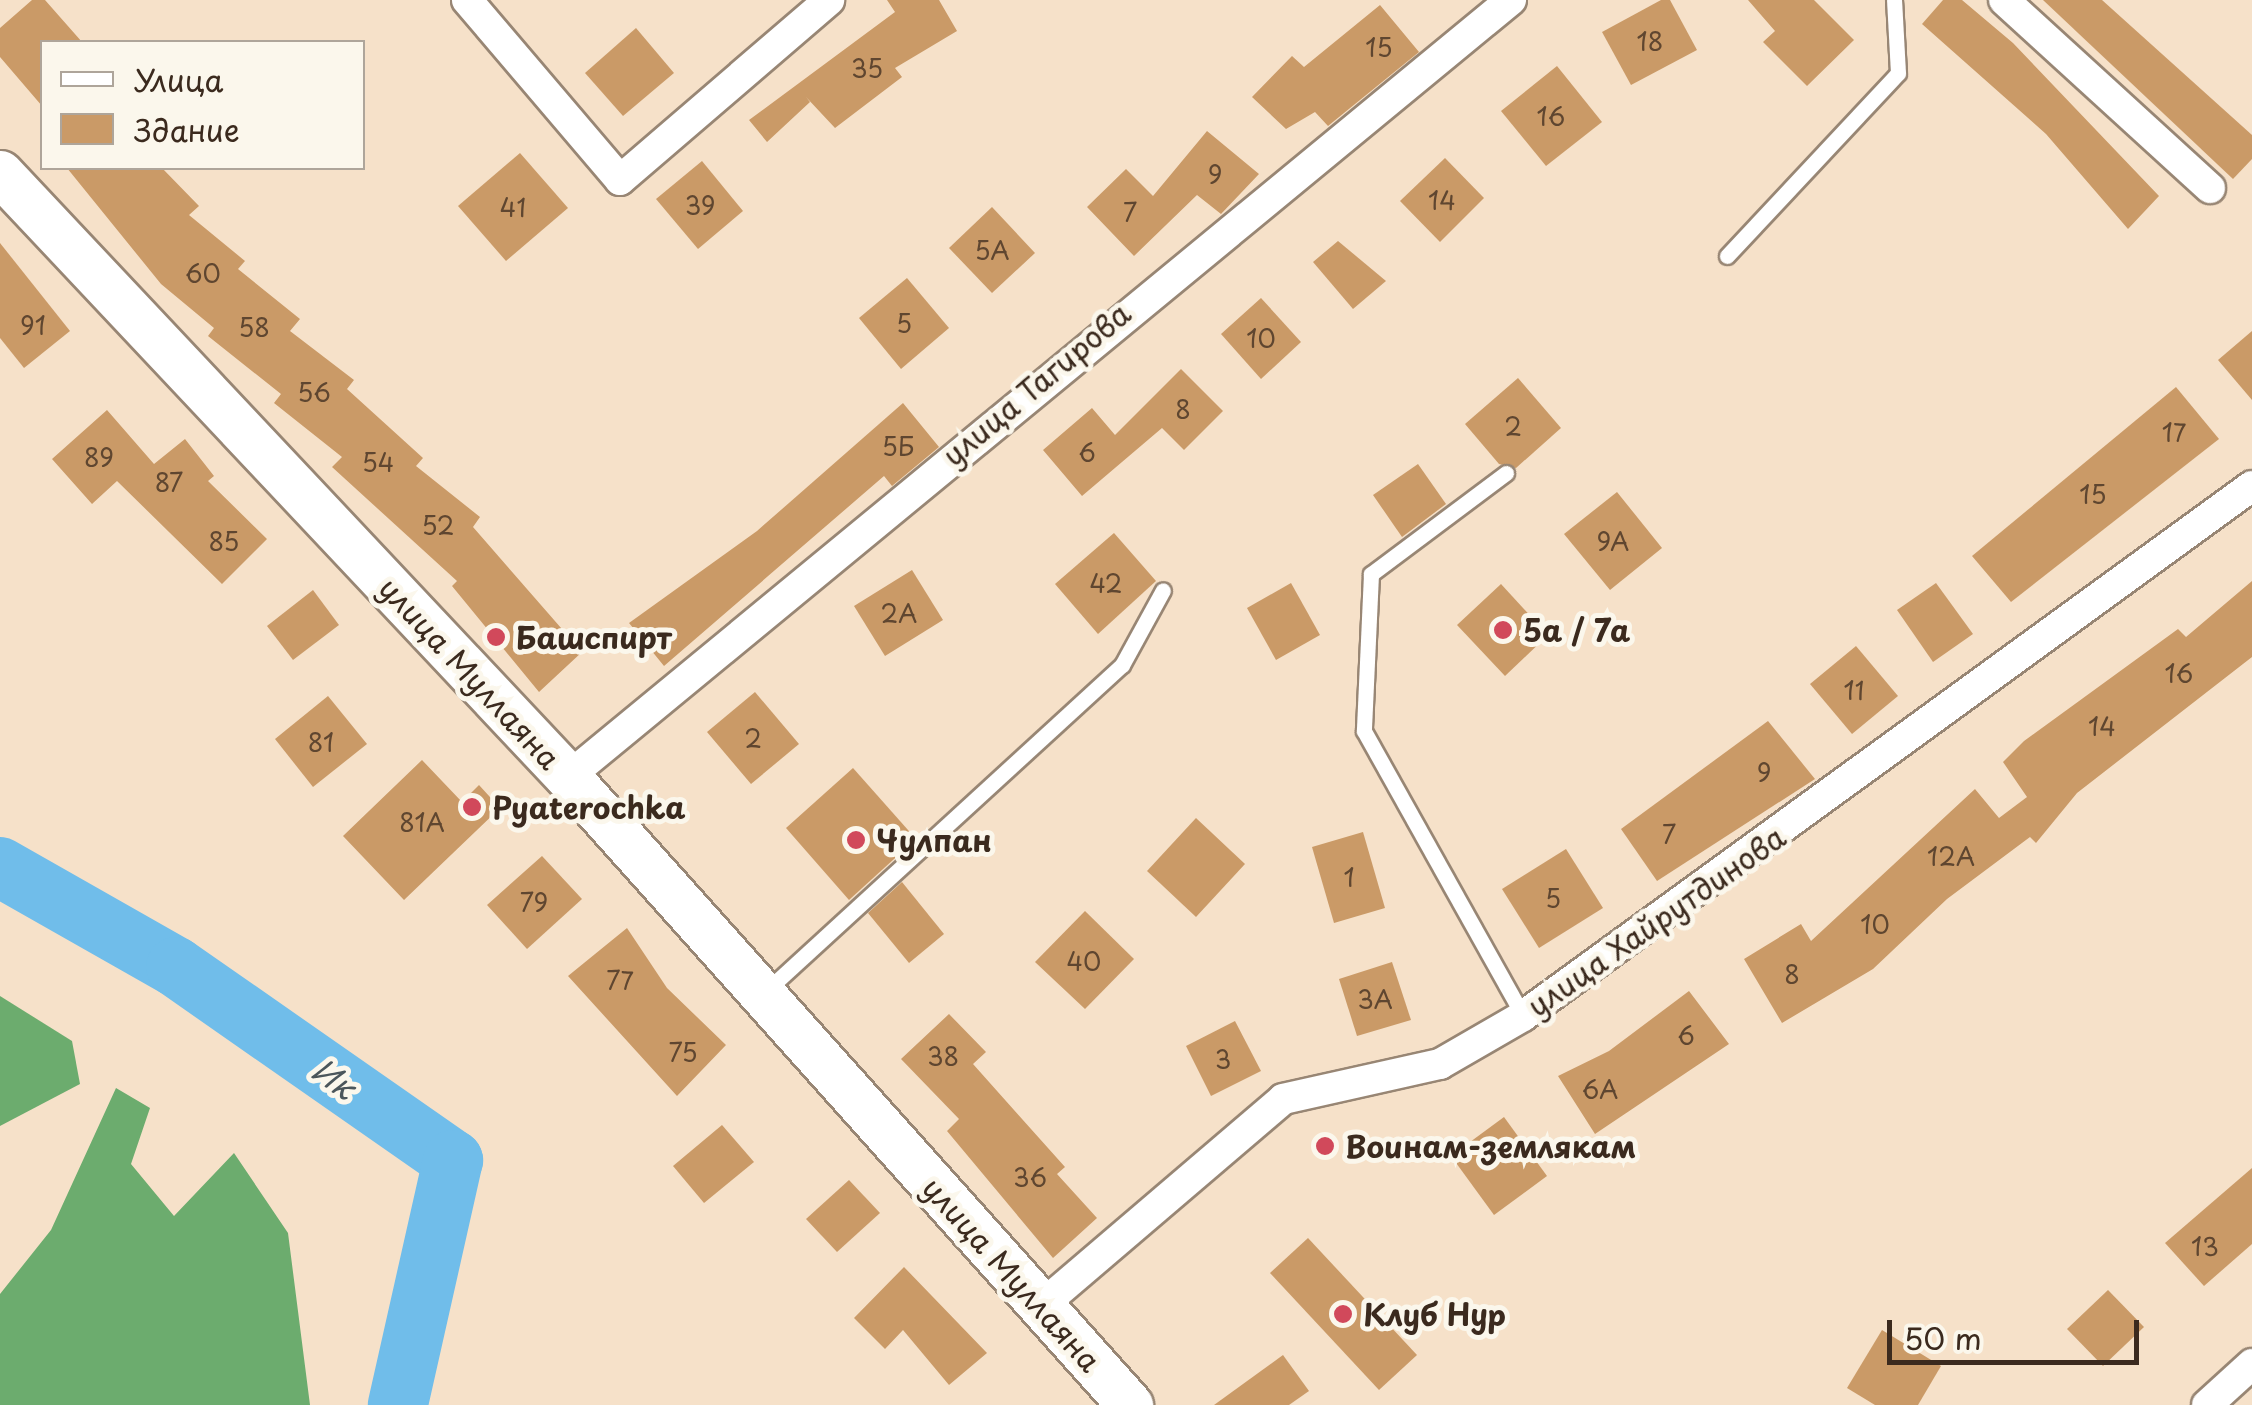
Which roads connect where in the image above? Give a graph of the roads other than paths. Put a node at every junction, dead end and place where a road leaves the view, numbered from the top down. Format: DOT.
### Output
graph roads {
  1 [pos="466,0"];
  2 [pos="829,0"];
  3 [pos="1512,0"];
  4 [pos="1894,0"];
  5 [pos="2004,0"];
  6 [pos="0,172"];
  7 [pos="2210,188"];
  8 [pos="1727,256"];
  9 [pos="1506,472"];
  10 [pos="2252,486"];
  11 [pos="1163,590"];
  12 [pos="568,777"];
  13 [pos="762,995"];
  14 [pos="1522,1016"];
  15 [pos="1041,1306"];
  16 [pos="2252,1364"];
  17 [pos="1130,1405"];
  18 [pos="2207,1405"];
  1 -- 2 [label="street"];
  3 -- 12 [label="street, улица Тагирова"];
  4 -- 8 [label="lane"];
  5 -- 7 [label="street"];
  6 -- 12 [label="main road, улица Муллаяна"];
  9 -- 14 [label="lane"];
  10 -- 14 [label="street, улица Хайрутдинова"];
  11 -- 13 [label="lane"];
  12 -- 13 [label="main road, улица Муллаяна"];
  13 -- 15 [label="main road, улица Муллаяна"];
  14 -- 15 [label="street, улица Хайрутдинова"];
  15 -- 17 [label="main road, улица Муллаяна"];
  16 -- 18 [label="street"];
}
